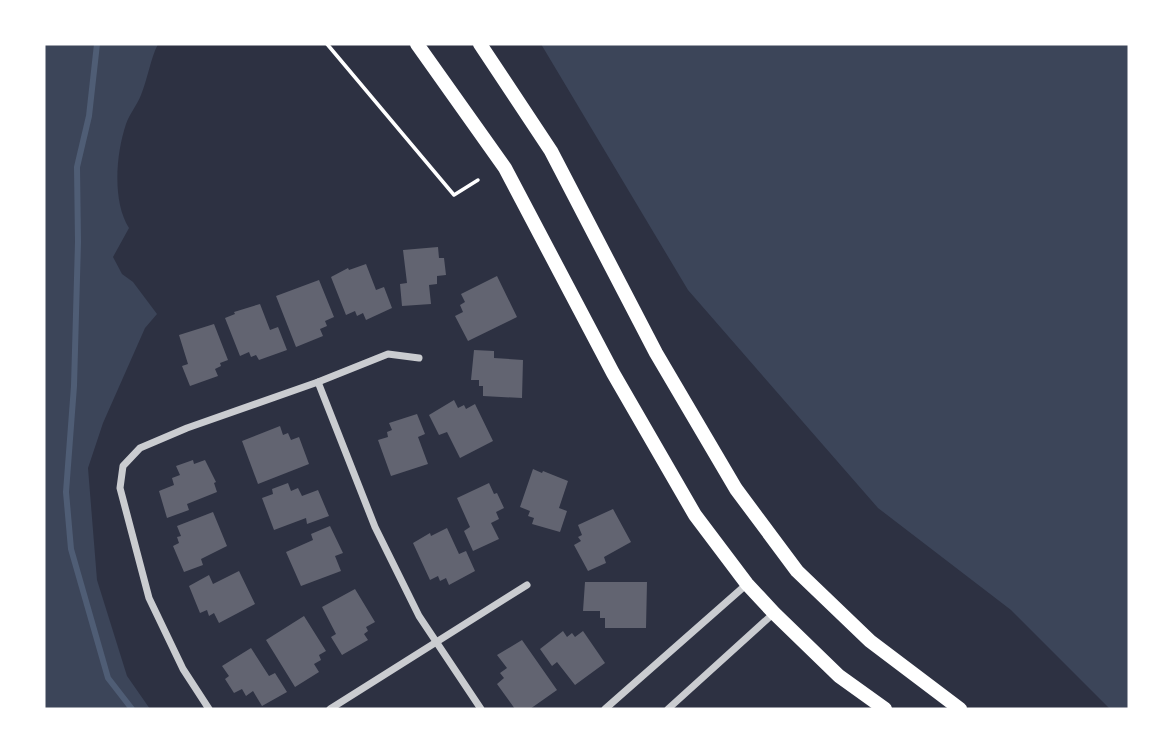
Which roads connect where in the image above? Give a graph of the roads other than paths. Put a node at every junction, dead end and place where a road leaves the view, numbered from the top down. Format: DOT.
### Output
graph roads {
  1 [pos="417,44"];
  2 [pos="480,44"];
  3 [pos="419,358"];
  4 [pos="318,382"];
  5 [pos="747,584"];
  6 [pos="527,585"];
  7 [pos="774,613"];
  8 [pos="436,643"];
  9 [pos="209,709"];
  10 [pos="330,709"];
  11 [pos="481,709"];
  12 [pos="605,709"];
  13 [pos="668,709"];
  14 [pos="885,709"];
  15 [pos="960,709"];
  1 -- 5 [label="main road"];
  2 -- 15 [label="main road"];
  3 -- 4 [label="street"];
  4 -- 8 [label="street"];
  4 -- 9 [label="street"];
  5 -- 7 [label="main road"];
  5 -- 12 [label="street"];
  6 -- 8 [label="street"];
  7 -- 13 [label="street"];
  7 -- 14 [label="main road"];
  8 -- 10 [label="street"];
  8 -- 11 [label="street"];
}
